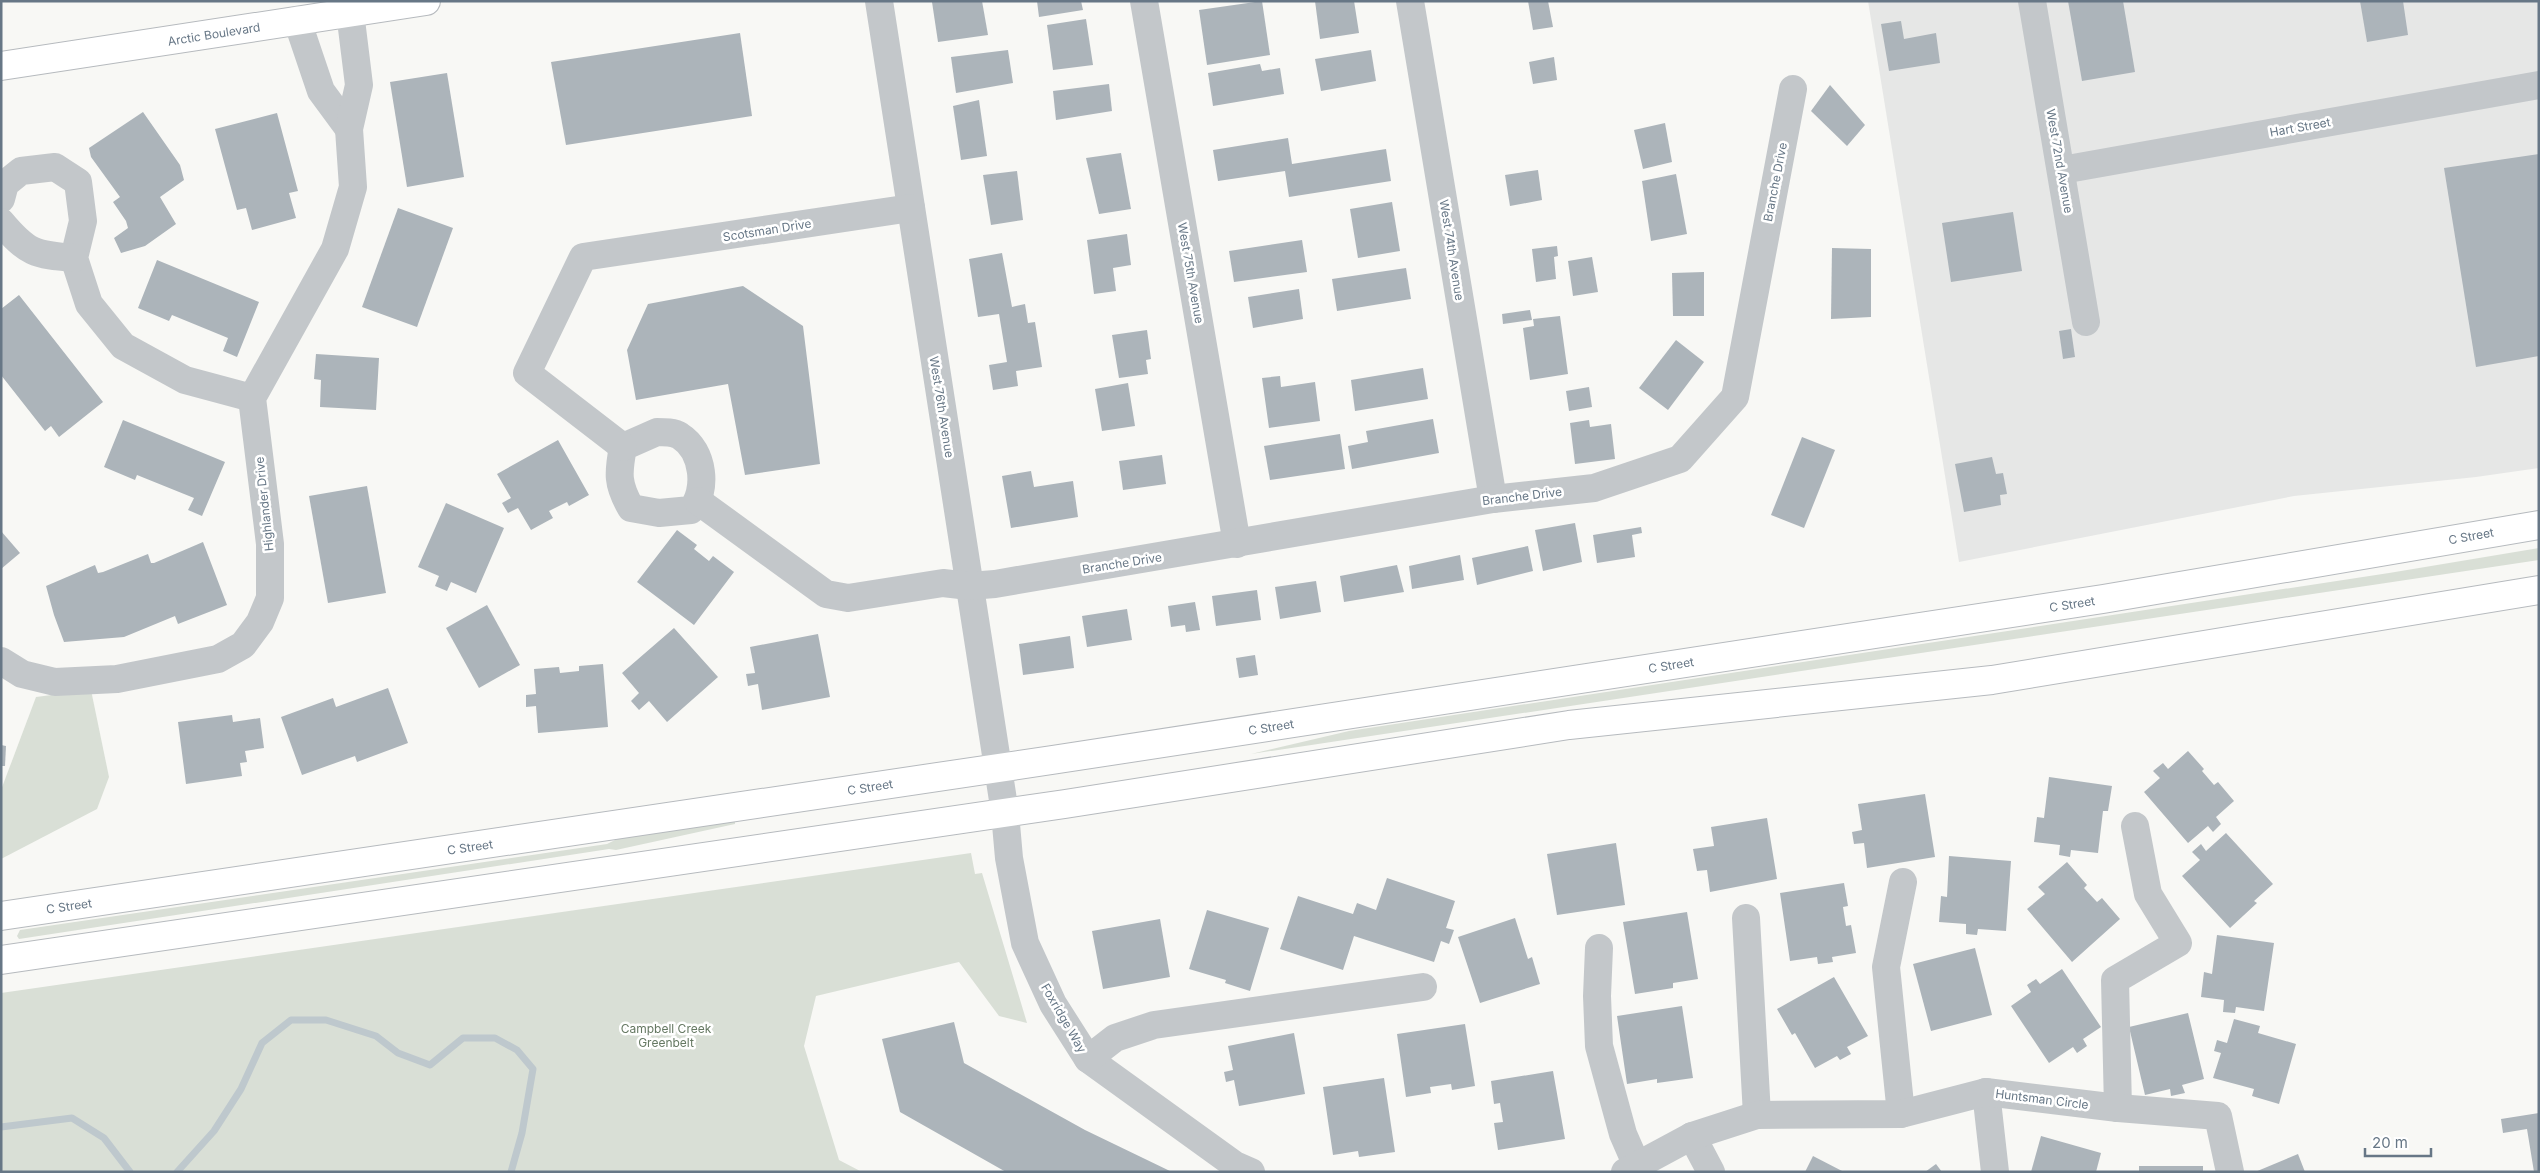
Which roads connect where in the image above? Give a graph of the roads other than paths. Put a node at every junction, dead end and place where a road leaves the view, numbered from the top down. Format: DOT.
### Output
graph roads {
  1 [pos="426,1"];
  2 [pos="879,1"];
  3 [pos="1144,1"];
  4 [pos="1410,1"];
  5 [pos="2032,1"];
  6 [pos="313,12"];
  7 [pos="350,12"];
  8 [pos="1,66"];
  9 [pos="2539,85"];
  10 [pos="1792,88"];
  11 [pos="349,129"];
  12 [pos="2062,170"];
  13 [pos="1,199"];
  14 [pos="911,208"];
  15 [pos="1,222"];
  16 [pos="74,258"];
  17 [pos="2086,322"];
  18 [pos="252,398"];
  19 [pos="623,447"];
  20 [pos="1493,499"];
  21 [pos="698,501"];
  22 [pos="2539,525"];
  23 [pos="1237,544"];
  24 [pos="969,586"];
  25 [pos="2539,590"];
  26 [pos="1,661"];
  27 [pos="998,768"];
  28 [pos="1005,813"];
  29 [pos="2135,826"];
  30 [pos="1903,882"];
  31 [pos="1,916"];
  32 [pos="1746,918"];
  33 [pos="1599,948"];
  34 [pos="1,960"];
  35 [pos="1423,987"];
  36 [pos="1088,1059"];
  37 [pos="1986,1092"];
  38 [pos="2118,1108"];
  39 [pos="1901,1114"];
  40 [pos="1757,1115"];
  41 [pos="1692,1136"];
  42 [pos="1631,1169"];
  43 [pos="1251,1172"];
  44 [pos="1711,1172"];
  45 [pos="1995,1172"];
  46 [pos="2230,1172"];
  1 -- 7 [label="main road, Arctic Boulevard"];
  2 -- 14 [label="street, West 76th Avenue"];
  3 -- 23 [label="street, West 75th Avenue"];
  4 -- 20 [label="street, West 74th Avenue"];
  5 -- 12 [label="street, West 72nd Avenue"];
  6 -- 7 [label="main road, Arctic Boulevard"];
  6 -- 8 [label="main road, Arctic Boulevard"];
  6 -- 11 [label="street"];
  7 -- 11 [label="street"];
  9 -- 12 [label="street, Hart Street"];
  10 -- 20 [label="street, Branche Drive"];
  11 -- 18 [label="street"];
  12 -- 17 [label="street, West 72nd Avenue"];
  13 -- 16 [label="street"];
  14 -- 19 [label="street, Scotsman Drive"];
  14 -- 24 [label="street, West 76th Avenue"];
  15 -- 16 [label="street"];
  16 -- 18 [label="street"];
  18 -- 26 [label="street, Highlander Drive"];
  19 -- 21 [label="street"];
  19 -- 21 [label="street"];
  20 -- 23 [label="street, Branche Drive"];
  21 -- 24 [label="street, Branche Drive"];
  22 -- 27 [label="main road, C Street"];
  23 -- 24 [label="street, Branche Drive"];
  24 -- 27 [label="street, West 76th Avenue"];
  25 -- 28 [label="main road"];
  27 -- 28 [label="street, West 76th Avenue"];
  27 -- 31 [label="main road, C Street"];
  28 -- 34 [label="main road"];
  28 -- 36 [label="street, Foxridge Way"];
  29 -- 38 [label="street"];
  30 -- 39 [label="street"];
  32 -- 40 [label="street"];
  33 -- 42 [label="street"];
  35 -- 36 [label="street"];
  36 -- 43 [label="street, Foxridge Way"];
  37 -- 38 [label="street, Huntsman Circle"];
  37 -- 39 [label="street, Huntsman Circle"];
  37 -- 45 [label="street"];
  38 -- 46 [label="street, Huntsman Circle"];
  39 -- 40 [label="street, Huntsman Circle"];
  40 -- 41 [label="street, Huntsman Circle"];
  41 -- 42 [label="street"];
  41 -- 44 [label="street"];
}
